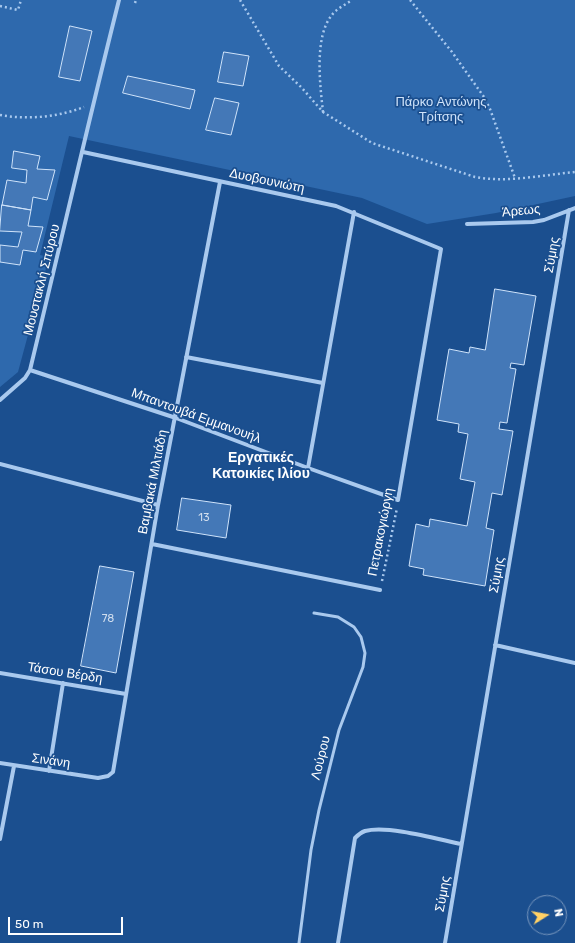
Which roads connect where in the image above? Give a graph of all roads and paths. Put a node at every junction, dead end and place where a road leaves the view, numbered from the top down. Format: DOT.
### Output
graph roads {
  1 [pos="21,0"];
  2 [pos="119,0"];
  3 [pos="240,0"];
  4 [pos="352,0"];
  5 [pos="410,0"];
  6 [pos="0,6"];
  7 [pos="93,104"];
  8 [pos="323,112"];
  9 [pos="0,115"];
  10 [pos="83,152"];
  11 [pos="575,172"];
  12 [pos="514,178"];
  13 [pos="220,182"];
  14 [pos="575,208"];
  15 [pos="570,210"];
  16 [pos="354,212"];
  17 [pos="467,224"];
  18 [pos="441,249"];
  19 [pos="186,358"];
  20 [pos="30,370"];
  21 [pos="323,383"];
  22 [pos="0,400"];
  23 [pos="176,418"];
  24 [pos="0,464"];
  25 [pos="308,468"];
  26 [pos="398,500"];
  27 [pos="158,505"];
  28 [pos="152,544"];
  29 [pos="380,590"];
  30 [pos="314,613"];
  31 [pos="495,645"];
  32 [pos="575,663"];
  33 [pos="0,673"];
  34 [pos="63,683"];
  35 [pos="126,694"];
  36 [pos="0,763"];
  37 [pos="14,766"];
  38 [pos="48,771"];
  39 [pos="98,778"];
  40 [pos="0,839"];
  41 [pos="461,844"];
  42 [pos="298,943"];
  43 [pos="338,943"];
  44 [pos="444,943"];
  1 -- 6 [label="path"];
  2 -- 7 [label="street, Μουστακλή Σπύρου"];
  3 -- 8 [label="path"];
  4 -- 8 [label="path"];
  5 -- 12 [label="path"];
  7 -- 9 [label="path"];
  7 -- 10 [label="street, Μουστακλή Σπύρου"];
  8 -- 12 [label="path"];
  10 -- 13 [label="street, Δυοβουνιώτη"];
  10 -- 20 [label="street, Μουστακλή Σπύρου"];
  11 -- 12 [label="path"];
  13 -- 16 [label="street, Δυοβουνιώτη"];
  13 -- 19 [label="street, Βαμβακά Μιλτιάδη"];
  14 -- 15 [label="street, Άρεως"];
  15 -- 17 [label="street, Άρεως"];
  15 -- 31 [label="street, Σύμης"];
  16 -- 18 [label="street, Δυοβουνιώτη"];
  16 -- 21 [label="street"];
  18 -- 26 [label="street, Πετρακογιώργη"];
  19 -- 21 [label="street"];
  19 -- 23 [label="street, Βαμβακά Μιλτιάδη"];
  20 -- 22 [label="street, Μουστακλή Σπύρου"];
  20 -- 23 [label="street, Μπαντουβά Εμμανουήλ"];
  21 -- 25 [label="street"];
  23 -- 25 [label="street, Μπαντουβά Εμμανουήλ"];
  23 -- 27 [label="street, Βαμβακά Μιλτιάδη"];
  24 -- 27 [label="street"];
  25 -- 26 [label="street, Μπαντουβά Εμμανουήλ"];
  26 -- 29 [label="path, Πετρακογιώργη"];
  27 -- 28 [label="street, Βαμβακά Μιλτιάδη"];
  28 -- 29 [label="street, Πετρακογιώργη"];
  28 -- 35 [label="street, Βαμβακά Μιλτιάδη"];
  30 -- 42 [label="lane, Λούρου"];
  31 -- 32 [label="street"];
  31 -- 41 [label="street, Σύμης"];
  33 -- 34 [label="street, Τάσου Βέρδη"];
  34 -- 35 [label="street, Τάσου Βέρδη"];
  34 -- 38 [label="street"];
  35 -- 39 [label="street, Βαμβακά Μιλτιάδη"];
  36 -- 37 [label="street, Σινάνη"];
  37 -- 38 [label="street, Σινάνη"];
  37 -- 40 [label="street"];
  38 -- 39 [label="street, Σινάνη"];
  41 -- 43 [label="street"];
  41 -- 44 [label="street, Σύμης"];
}
